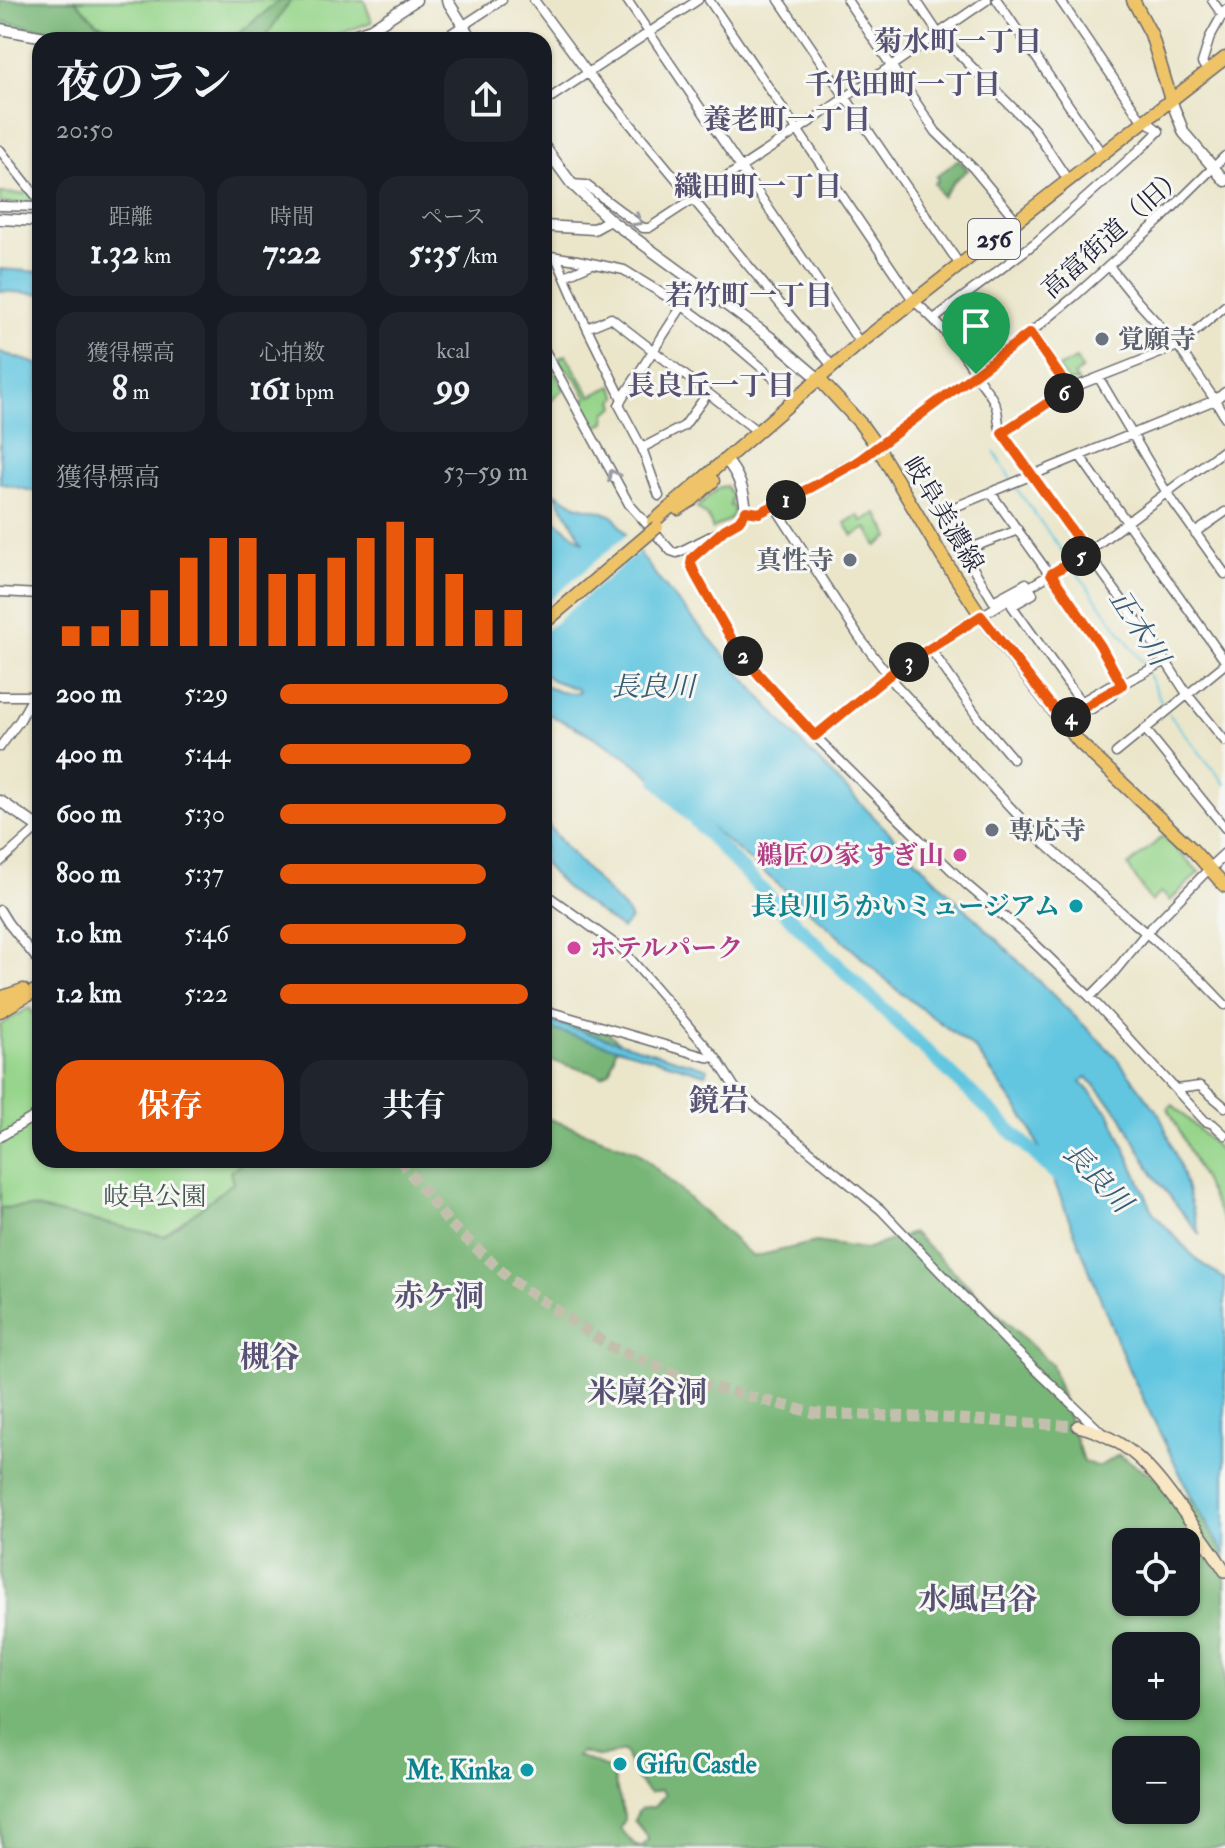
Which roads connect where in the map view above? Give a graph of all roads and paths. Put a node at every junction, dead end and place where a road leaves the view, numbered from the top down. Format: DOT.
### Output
graph roads {
  1 [pos="416,0"];
  2 [pos="447,0"];
  3 [pos="502,0"];
  4 [pos="534,0"];
  5 [pos="627,0"];
  6 [pos="698,0"];
  7 [pos="709,0"];
  8 [pos="779,0"];
  9 [pos="847,0"];
  10 [pos="916,0"];
  11 [pos="987,0"];
  12 [pos="997,0"];
  13 [pos="1060,0"];
  14 [pos="1133,0"];
  15 [pos="1212,0"];
  16 [pos="1224,15"];
  17 [pos="463,26"];
  18 [pos="0,29"];
  19 [pos="362,32"];
  20 [pos="454,32"];
  21 [pos="467,32"];
  22 [pos="650,33"];
  23 [pos="938,33"];
  24 [pos="32,35"];
  25 [pos="1225,58"];
  26 [pos="891,65"];
  27 [pos="1225,66"];
  28 [pos="1208,71"];
  29 [pos="588,73"];
  30 [pos="552,97"];
  31 [pos="845,97"];
  32 [pos="1172,102"];
  33 [pos="1146,122"];
  34 [pos="798,130"];
  35 [pos="0,150"];
  36 [pos="1102,154"];
  37 [pos="1225,156"];
  38 [pos="552,157"];
  39 [pos="11,163"];
  40 [pos="742,167"];
  41 [pos="1213,167"];
  42 [pos="0,170"];
  43 [pos="1068,180"];
  44 [pos="1225,181"];
  45 [pos="571,183"];
  46 [pos="32,193"];
  47 [pos="692,200"];
  48 [pos="32,204"];
  49 [pos="0,206"];
  50 [pos="0,219"];
  51 [pos="610,220"];
  52 [pos="32,221"];
  53 [pos="1017,221"];
  54 [pos="552,226"];
  55 [pos="552,256"];
  56 [pos="556,257"];
  57 [pos="593,263"];
  58 [pos="960,265"];
  59 [pos="1109,266"];
  60 [pos="565,276"];
  61 [pos="916,303"];
  62 [pos="682,306"];
  63 [pos="1225,306"];
  64 [pos="934,319"];
  65 [pos="587,328"];
  66 [pos="1030,333"];
  67 [pos="860,343"];
  68 [pos="1178,346"];
  69 [pos="653,351"];
  70 [pos="552,364"];
  71 [pos="832,366"];
  72 [pos="976,374"];
  73 [pos="1099,378"];
  74 [pos="821,381"];
  75 [pos="1069,389"];
  76 [pos="1225,392"];
  77 [pos="708,393"];
  78 [pos="796,397"];
  79 [pos="622,399"];
  80 [pos="1215,400"];
  81 [pos="1225,417"];
  82 [pos="757,431"];
  83 [pos="1002,433"];
  84 [pos="1132,434"];
  85 [pos="642,448"];
  86 [pos="878,448"];
  87 [pos="1225,449"];
  88 [pos="1080,456"];
  89 [pos="728,462"];
  90 [pos="1032,476"];
  91 [pos="991,493"];
  92 [pos="1167,493"];
  93 [pos="659,496"];
  94 [pos="774,505"];
  95 [pos="746,511"];
  96 [pos="1225,512"];
  97 [pos="1126,523"];
  98 [pos="656,528"];
  99 [pos="725,529"];
  100 [pos="1018,530"];
  101 [pos="1195,533"];
  102 [pos="963,551"];
  103 [pos="1087,552"];
  104 [pos="1051,574"];
  105 [pos="1225,574"];
  106 [pos="1029,587"];
  107 [pos="0,592"];
  108 [pos="32,594"];
  109 [pos="552,609"];
  110 [pos="552,616"];
  111 [pos="981,616"];
  112 [pos="930,648"];
  113 [pos="1166,661"];
  114 [pos="1225,662"];
  115 [pos="889,676"];
  116 [pos="1118,687"];
  117 [pos="1187,694"];
  118 [pos="0,696"];
  119 [pos="32,697"];
  120 [pos="32,704"];
  121 [pos="1092,709"];
  122 [pos="1064,722"];
  123 [pos="1145,729"];
  124 [pos="815,736"];
  125 [pos="1225,741"];
  126 [pos="0,747"];
  127 [pos="1116,753"];
  128 [pos="1013,759"];
  129 [pos="0,801"];
  130 [pos="32,823"];
  131 [pos="1225,828"];
  132 [pos="32,834"];
  133 [pos="1225,854"];
  134 [pos="0,862"];
  135 [pos="1210,868"];
  136 [pos="1225,886"];
  137 [pos="552,899"];
  138 [pos="0,910"];
  139 [pos="1146,933"];
  140 [pos="32,952"];
  141 [pos="32,985"];
  142 [pos="32,993"];
  143 [pos="1090,997"];
  144 [pos="0,998"];
  145 [pos="1225,1005"];
  146 [pos="0,1011"];
  147 [pos="552,1012"];
  148 [pos="716,1058"];
  149 [pos="1176,1089"];
  150 [pos="1225,1107"];
  151 [pos="32,1118"];
  152 [pos="1225,1135"];
  153 [pos="0,1137"];
  154 [pos="1078,1426"];
  155 [pos="1100,1431"];
  156 [pos="1225,1571"];
  1 -- 19 [label="street"];
  2 -- 17 [label="street"];
  3 -- 17 [label="street"];
  4 -- 29 [label="street"];
  5 -- 22 [label="street"];
  6 -- 22 [label="street"];
  7 -- 34 [label="street"];
  8 -- 31 [label="street"];
  9 -- 26 [label="street"];
  10 -- 23 [label="street"];
  11 -- 23 [label="street"];
  12 -- 36 [label="street"];
  13 -- 33 [label="street"];
  14 -- 32 [label="main road"];
  15 -- 16 [label="street"];
  16 -- 28 [label="street"];
  17 -- 20 [label="street"];
  17 -- 21 [label="street"];
  18 -- 24 [label="street"];
  22 -- 29 [label="street"];
  22 -- 40 [label="street"];
  23 -- 26 [label="street"];
  23 -- 43 [label="street"];
  25 -- 28 [label="main road, 256"];
  26 -- 31 [label="street"];
  26 -- 53 [label="street"];
  27 -- 32 [label="main road, 256"];
  28 -- 32 [label="main road, 256"];
  29 -- 30 [label="street"];
  29 -- 47 [label="street"];
  31 -- 34 [label="street"];
  31 -- 58 [label="street"];
  32 -- 33 [label="main road, 256"];
  32 -- 41 [label="street"];
  33 -- 36 [label="main road, 256"];
  33 -- 61 [label="main road, 256"];
  33 -- 64 [label="street"];
  34 -- 40 [label="street"];
  34 -- 61 [label="street"];
  35 -- 39 [label="street"];
  36 -- 43 [label="main road, 256"];
  37 -- 41 [label="street, 高富街道（旧）"];
  38 -- 45 [label="street"];
  39 -- 42 [label="street"];
  39 -- 46 [label="street"];
  40 -- 47 [label="street"];
  40 -- 67 [label="street"];
  41 -- 44 [label="street"];
  41 -- 59 [label="street, 高富街道（旧）"];
  43 -- 53 [label="main road, 256"];
  45 -- 47 [label="street, one-way"];
  45 -- 51 [label="street"];
  47 -- 71 [label="street"];
  48 -- 49 [label="street"];
  50 -- 52 [label="street"];
  51 -- 54 [label="street"];
  51 -- 74 [label="street"];
  53 -- 58 [label="main road, 256"];
  55 -- 56 [label="street"];
  56 -- 57 [label="street"];
  56 -- 60 [label="street"];
  57 -- 60 [label="street"];
  57 -- 62 [label="street"];
  58 -- 61 [label="main road, 256"];
  59 -- 66 [label="street, 高富街道（旧）"];
  59 -- 68 [label="street"];
  60 -- 65 [label="street"];
  61 -- 64 [label="street"];
  61 -- 67 [label="main road, 256"];
  61 -- 74 [label="main road, 256"];
  62 -- 69 [label="street"];
  62 -- 78 [label="street"];
  63 -- 68 [label="street"];
  64 -- 72 [label="street"];
  65 -- 69 [label="street"];
  65 -- 79 [label="street"];
  66 -- 72 [label="street, 高富街道（旧）"];
  66 -- 75 [label="street"];
  67 -- 71 [label="main road, 256"];
  68 -- 73 [label="street"];
  68 -- 80 [label="street"];
  69 -- 77 [label="street"];
  69 -- 79 [label="street"];
  98 -- 70 [label="street, one-way"];
  71 -- 74 [label="main road, 256"];
  72 -- 83 [label="street"];
  72 -- 86 [label="street, 高富街道（旧）"];
  73 -- 75 [label="street"];
  73 -- 84 [label="street"];
  74 -- 78 [label="main road, 256"];
  74 -- 86 [label="main road, 岐阜美濃線"];
  74 -- 89 [label="main road, 256"];
  75 -- 83 [label="street"];
  76 -- 80 [label="street"];
  77 -- 82 [label="street"];
  77 -- 85 [label="street"];
  78 -- 82 [label="main road, 256"];
  79 -- 85 [label="street"];
  80 -- 81 [label="street"];
  80 -- 84 [label="street"];
  82 -- 89 [label="main road, 256"];
  83 -- 90 [label="street"];
  84 -- 88 [label="street"];
  84 -- 92 [label="street"];
  85 -- 93 [label="street"];
  86 -- 94 [label="street, 高富街道（旧）"];
  86 -- 111 [label="main road, 岐阜美濃線"];
  87 -- 92 [label="street"];
  88 -- 90 [label="street"];
  88 -- 97 [label="street"];
  89 -- 95 [label="street"];
  89 -- 98 [label="main road, 256"];
  90 -- 91 [label="street"];
  90 -- 103 [label="street"];
  91 -- 100 [label="street"];
  91 -- 102 [label="street"];
  92 -- 97 [label="street"];
  92 -- 101 [label="street"];
  94 -- 95 [label="street, 高富街道（旧）"];
  94 -- 115 [label="street"];
  95 -- 99 [label="street"];
  96 -- 101 [label="street"];
  97 -- 103 [label="street"];
  97 -- 114 [label="street"];
  98 -- 99 [label="street"];
  98 -- 109 [label="main road, 256"];
  98 -- 110 [label="main road, 256, bridge"];
  99 -- 124 [label="street"];
  100 -- 102 [label="street"];
  100 -- 104 [label="street"];
  101 -- 105 [label="street"];
  102 -- 106 [label="street"];
  103 -- 104 [label="street"];
  103 -- 113 [label="street"];
  104 -- 106 [label="street"];
  104 -- 116 [label="street"];
  106 -- 111 [label="street"];
  106 -- 116 [label="street"];
  107 -- 108 [label="street"];
  111 -- 112 [label="street"];
  111 -- 122 [label="main road, 岐阜美濃線"];
  112 -- 115 [label="street"];
  112 -- 128 [label="street"];
  113 -- 116 [label="street"];
  113 -- 117 [label="street"];
  114 -- 117 [label="street"];
  115 -- 124 [label="street"];
  115 -- 139 [label="street"];
  116 -- 121 [label="street"];
  116 -- 122 [label="street"];
  117 -- 123 [label="street"];
  117 -- 125 [label="street"];
  118 -- 119 [label="street"];
  120 -- 126 [label="street"];
  122 -- 135 [label="main road, 岐阜美濃線"];
  123 -- 127 [label="street"];
  123 -- 131 [label="street"];
  124 -- 143 [label="street"];
  129 -- 130 [label="street"];
  132 -- 134 [label="street"];
  133 -- 135 [label="street"];
  135 -- 136 [label="main road, 岐阜美濃線"];
  135 -- 139 [label="street"];
  137 -- 148 [label="street"];
  138 -- 140 [label="street"];
  139 -- 143 [label="street"];
  139 -- 145 [label="street"];
  141 -- 144 [label="main road"];
  142 -- 146 [label="main road"];
  143 -- 149 [label="street"];
  147 -- 148 [label="street"];
  148 -- 155 [label="street"];
  149 -- 150 [label="street"];
  149 -- 152 [label="street"];
  151 -- 153 [label="street"];
  154 -- 155 [label="main road"];
  155 -- 156 [label="main road"];
}
